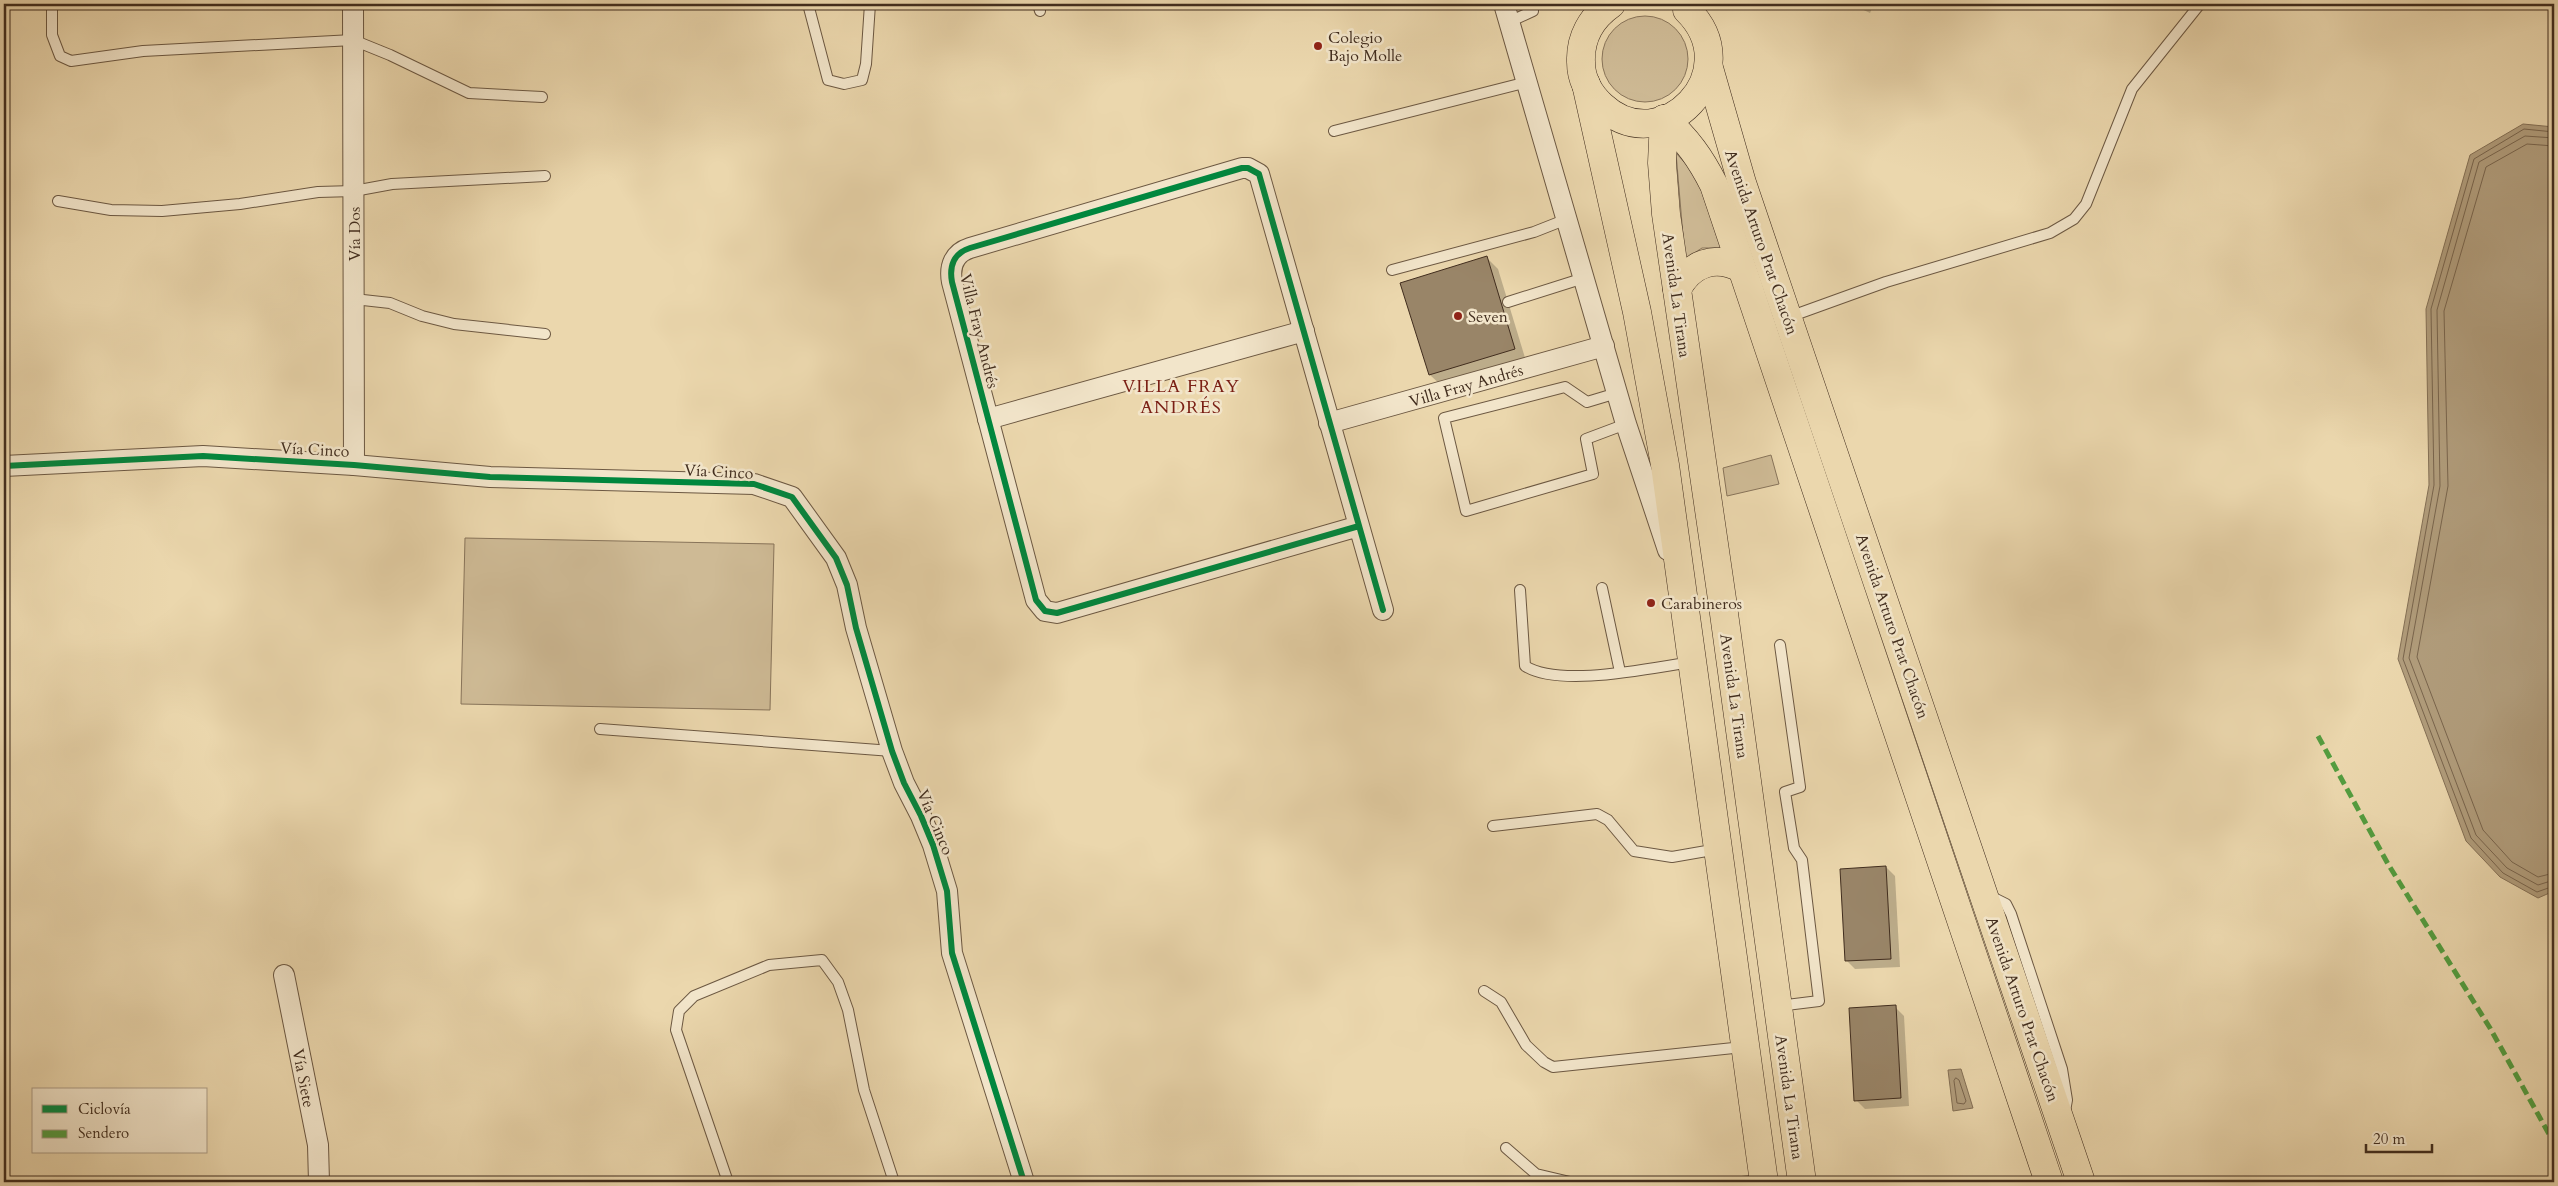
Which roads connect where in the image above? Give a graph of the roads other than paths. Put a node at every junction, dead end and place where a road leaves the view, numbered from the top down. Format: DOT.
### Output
graph roads {
  1 [pos="52,4"];
  2 [pos="353,4"];
  3 [pos="808,4"];
  4 [pos="870,4"];
  5 [pos="1533,4"];
  6 [pos="1611,4"];
  7 [pos="2200,4"];
  8 [pos="1683,5"];
  9 [pos="1507,13"];
  10 [pos="353,40"];
  11 [pos="1708,68"];
  12 [pos="1527,82"];
  13 [pos="1586,84"];
  14 [pos="542,97"];
  15 [pos="1664,120"];
  16 [pos="1334,131"];
  17 [pos="545,176"];
  18 [pos="354,190"];
  19 [pos="58,201"];
  20 [pos="1567,220"];
  21 [pos="1741,268"];
  22 [pos="1392,270"];
  23 [pos="1584,278"];
  24 [pos="1677,289"];
  25 [pos="354,299"];
  26 [pos="1508,302"];
  27 [pos="1788,317"];
  28 [pos="1304,331"];
  29 [pos="544,334"];
  30 [pos="1604,346"];
  31 [pos="1617,393"];
  32 [pos="988,419"];
  33 [pos="1329,424"];
  34 [pos="1626,424"];
  35 [pos="354,465"];
  36 [pos="4,466"];
  37 [pos="1359,526"];
  38 [pos="1602,588"];
  39 [pos="1520,590"];
  40 [pos="1683,595"];
  41 [pos="1384,610"];
  42 [pos="1780,645"];
  43 [pos="1693,662"];
  44 [pos="1620,672"];
  45 [pos="600,729"];
  46 [pos="892,751"];
  47 [pos="1493,826"];
  48 [pos="1719,849"];
  49 [pos="284,975"];
  50 [pos="1484,992"];
  51 [pos="1777,1006"];
  52 [pos="1747,1046"];
  53 [pos="1506,1148"];
  54 [pos="318,1182"];
  55 [pos="728,1182"];
  56 [pos="894,1182"];
  57 [pos="1024,1182"];
  58 [pos="1570,1182"];
  59 [pos="1757,1182"];
  60 [pos="1802,1182"];
  61 [pos="2048,1182"];
  62 [pos="2081,1182"];
  1 -- 10 [label="lane"];
  2 -- 10 [label="street, Vía Dos"];
  3 -- 4 [label="lane"];
  5 -- 9 [label="lane"];
  6 -- 13 [label="main road, Avenida Arturo Prat Chacón"];
  7 -- 27 [label="lane"];
  8 -- 11 [label="main road, Avenida Arturo Prat Chacón"];
  9 -- 12 [label="street"];
  10 -- 14 [label="lane"];
  10 -- 18 [label="street, Vía Dos"];
  11 -- 15 [label="main road, Avenida Arturo Prat Chacón"];
  11 -- 27 [label="main road, Avenida Arturo Prat Chacón"];
  12 -- 16 [label="lane"];
  12 -- 20 [label="street"];
  13 -- 15 [label="main road, Avenida Arturo Prat Chacón"];
  13 -- 40 [label="main road"];
  15 -- 21 [label="main road, Avenida Arturo Prat Chacón"];
  15 -- 24 [label="main road, Avenida La Tirana"];
  17 -- 18 [label="lane"];
  18 -- 19 [label="lane"];
  18 -- 25 [label="street, Vía Dos"];
  20 -- 22 [label="lane"];
  20 -- 23 [label="street"];
  21 -- 24 [label="main road"];
  21 -- 61 [label="main road, Avenida Arturo Prat Chacón"];
  23 -- 26 [label="lane"];
  23 -- 30 [label="street"];
  24 -- 51 [label="main road, Avenida La Tirana"];
  25 -- 29 [label="lane"];
  25 -- 35 [label="street, Vía Dos"];
  27 -- 62 [label="main road, Avenida Arturo Prat Chacón"];
  28 -- 32 [label="street"];
  28 -- 32 [label="street, Villa Fray Andrés"];
  28 -- 33 [label="street, Villa Fray Andrés"];
  30 -- 31 [label="street"];
  30 -- 33 [label="street, Villa Fray Andrés"];
  31 -- 34 [label="street"];
  31 -- 34 [label="lane"];
  32 -- 37 [label="street, Villa Fray Andrés"];
  33 -- 37 [label="street, Villa Fray Andrés"];
  34 -- 40 [label="street"];
  35 -- 36 [label="street, Vía Cinco"];
  35 -- 46 [label="street, Vía Cinco"];
  37 -- 41 [label="street, Villa Fray Andrés"];
  38 -- 44 [label="lane"];
  39 -- 44 [label="lane"];
  40 -- 43 [label="main road"];
  42 -- 51 [label="lane"];
  43 -- 44 [label="lane"];
  43 -- 48 [label="main road"];
  45 -- 46 [label="lane"];
  46 -- 57 [label="street, Vía Cinco"];
  47 -- 48 [label="lane"];
  48 -- 52 [label="main road"];
  49 -- 54 [label="street, Vía Siete"];
  50 -- 52 [label="lane"];
  51 -- 60 [label="main road, Avenida La Tirana"];
  52 -- 59 [label="main road"];
  53 -- 58 [label="lane"];
  55 -- 56 [label="lane"];
}
